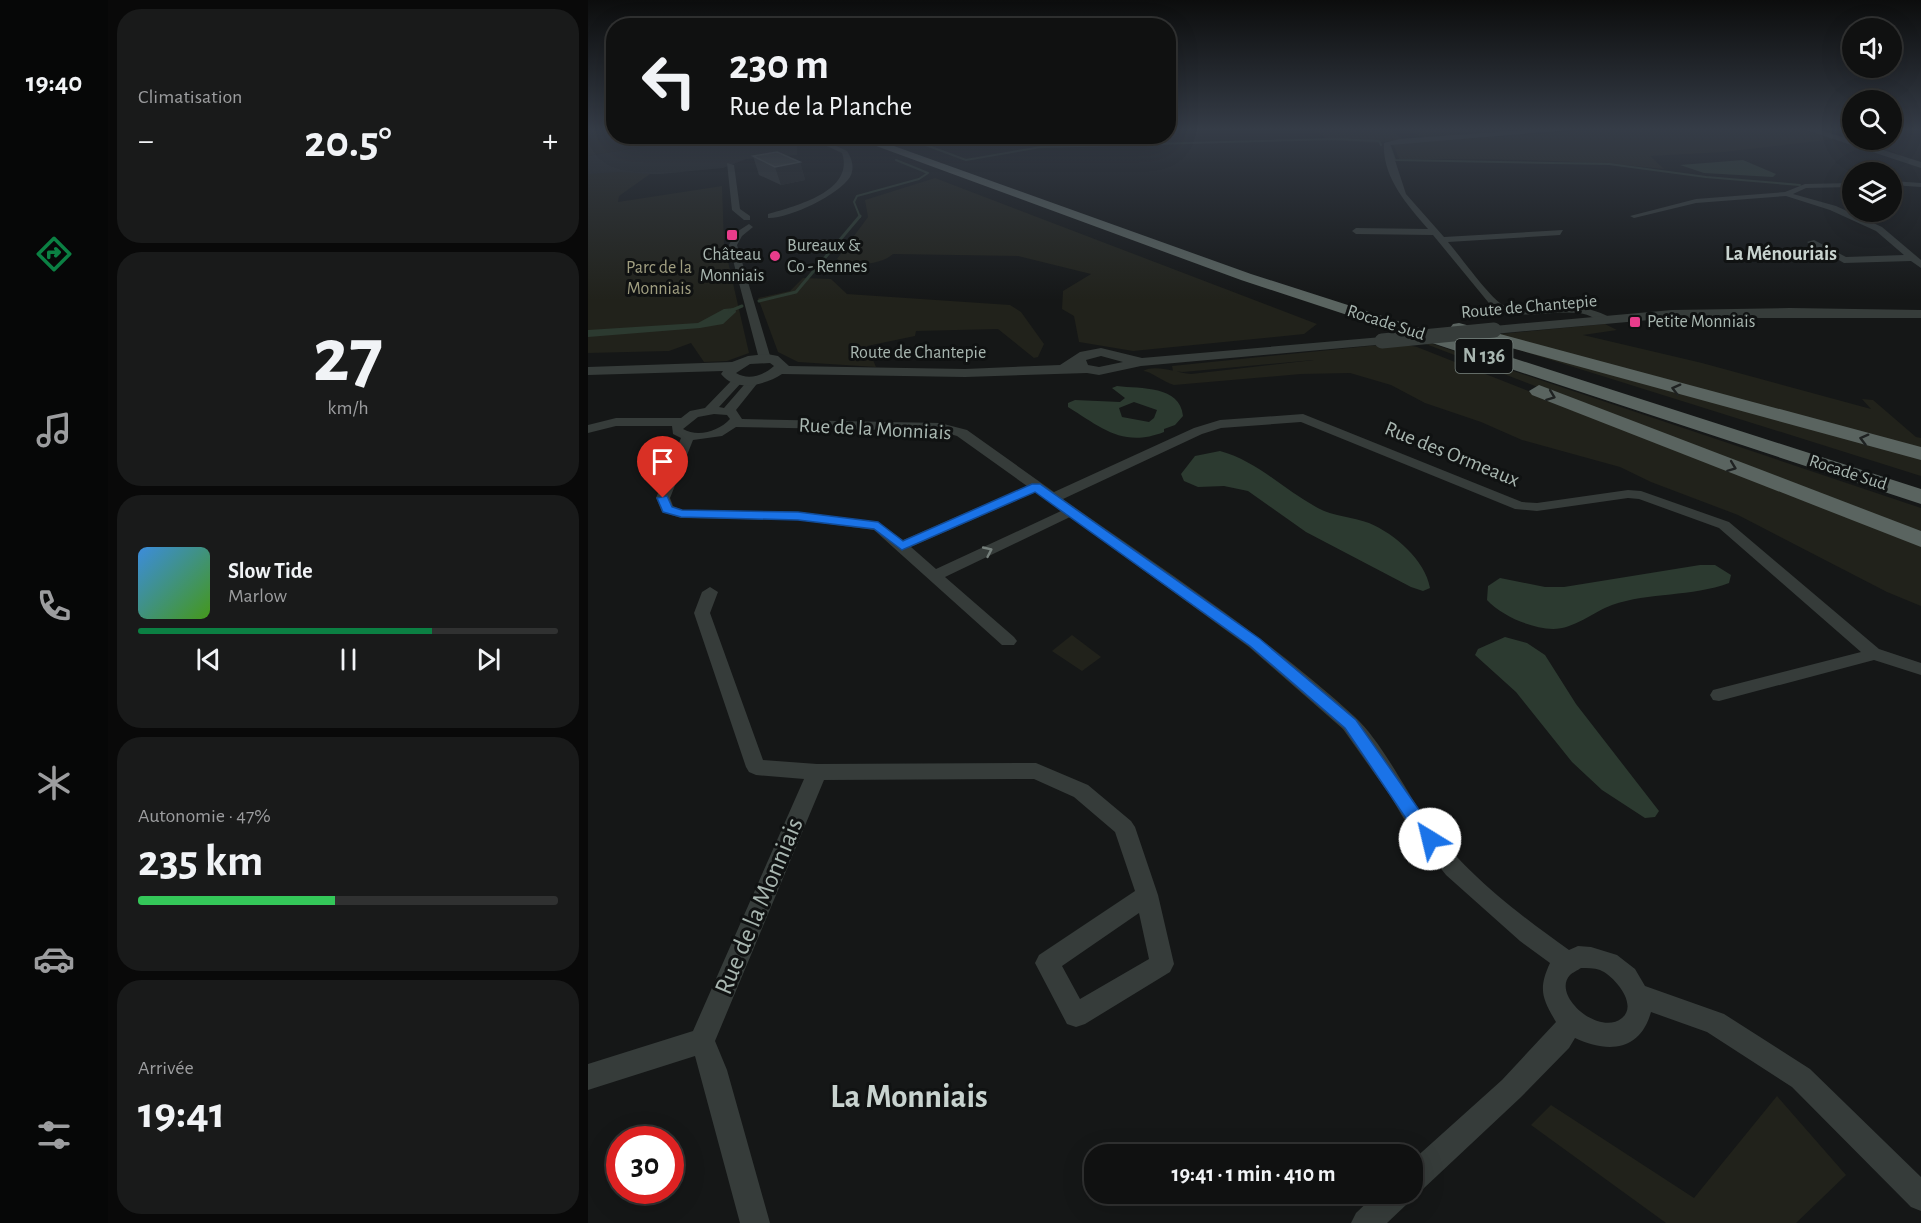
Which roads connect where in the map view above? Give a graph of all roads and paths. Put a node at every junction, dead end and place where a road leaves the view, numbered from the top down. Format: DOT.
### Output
graph roads {
  1 [pos="733,185"];
  2 [pos="837,185"];
  3 [pos="991,185"];
  4 [pos="1014,185"];
  5 [pos="1399,185"];
  6 [pos="1842,185"];
  7 [pos="1786,194"];
  8 [pos="1634,216"];
  9 [pos="759,221"];
  10 [pos="1356,231"];
  11 [pos="1435,232"];
  12 [pos="1560,232"];
  13 [pos="1442,240"];
  14 [pos="1811,242"];
  15 [pos="1911,258"];
  16 [pos="1202,261"];
  17 [pos="1921,265"];
  18 [pos="1256,270"];
  19 [pos="1921,309"];
  20 [pos="1921,314"];
  21 [pos="1606,320"];
  22 [pos="765,359"];
  23 [pos="779,370"];
  24 [pos="588,371"];
  25 [pos="734,373"];
  26 [pos="588,376"];
  27 [pos="754,380"];
  28 [pos="709,411"];
  29 [pos="728,411"];
  30 [pos="681,422"];
  31 [pos="734,423"];
  32 [pos="588,429"];
  33 [pos="688,436"];
  34 [pos="1921,454"];
  35 [pos="1921,483"];
  36 [pos="1036,487"];
  37 [pos="1921,497"];
  38 [pos="1053,498"];
  39 [pos="1070,512"];
  40 [pos="1921,540"];
  41 [pos="902,546"];
  42 [pos="935,576"];
  43 [pos="710,592"];
  44 [pos="1008,641"];
  45 [pos="1873,653"];
  46 [pos="1921,669"];
  47 [pos="1719,695"];
  48 [pos="817,772"];
  49 [pos="1147,895"];
  50 [pos="1566,961"];
  51 [pos="1637,994"];
  52 [pos="1571,1021"];
  53 [pos="702,1041"];
  54 [pos="588,1077"];
  55 [pos="1423,1170"];
  56 [pos="1921,1197"];
  57 [pos="1386,1204"];
  58 [pos="755,1223"];
  59 [pos="1366,1223"];
  1 -- 9 [label="street"];
  2 -- 9 [label="street"];
  3 -- 16 [label="highway, Rocade Sud / N 136"];
  4 -- 18 [label="highway, Rocade Sud / N 136"];
  5 -- 11 [label="street"];
  6 -- 7 [label="street"];
  7 -- 8 [label="street"];
  7 -- 15 [label="street"];
  9 -- 22 [label="street"];
  10 -- 11 [label="street"];
  11 -- 13 [label="street"];
  12 -- 13 [label="street"];
  13 -- 21 [label="street"];
  14 -- 15 [label="street"];
  15 -- 17 [label="street"];
  16 -- 37 [label="highway, Rocade Sud / N 136"];
  16 -- 40 [label="highway, one-way"];
  34 -- 18 [label="highway, one-way"];
  18 -- 35 [label="highway, Rocade Sud / N 136"];
  19 -- 20 [label="street"];
  20 -- 21 [label="street, Route de Chantepie"];
  21 -- 23 [label="street, Route de Chantepie, bridge"];
  22 -- 23 [label="street"];
  22 -- 25 [label="street"];
  23 -- 27 [label="street"];
  24 -- 25 [label="street"];
  25 -- 26 [label="street"];
  25 -- 27 [label="street"];
  25 -- 28 [label="street"];
  27 -- 29 [label="street"];
  28 -- 29 [label="street"];
  28 -- 30 [label="street"];
  29 -- 31 [label="street"];
  30 -- 32 [label="street"];
  30 -- 33 [label="street"];
  31 -- 33 [label="street"];
  31 -- 36 [label="street, Rue de la Monniais"];
  33 -- 41 [label="street"];
  36 -- 38 [label="street, Rue de la Monniais"];
  36 -- 41 [label="street"];
  38 -- 39 [label="street, Rue de la Monniais"];
  38 -- 45 [label="street, Rue des Ormeaux"];
  42 -- 39 [label="street, one-way"];
  39 -- 50 [label="street, Rue de la Monniais"];
  41 -- 42 [label="street"];
  42 -- 44 [label="street"];
  43 -- 48 [label="street"];
  45 -- 46 [label="street, Rue des Ormeaux"];
  45 -- 47 [label="street"];
  48 -- 49 [label="street"];
  48 -- 53 [label="street, Rue de la Monniais"];
  49 -- 49 [label="street"];
  50 -- 51 [label="street"];
  50 -- 52 [label="street"];
  51 -- 52 [label="street"];
  51 -- 56 [label="street"];
  52 -- 55 [label="street"];
  53 -- 54 [label="street"];
  53 -- 58 [label="street"];
  57 -- 59 [label="street"];
}
